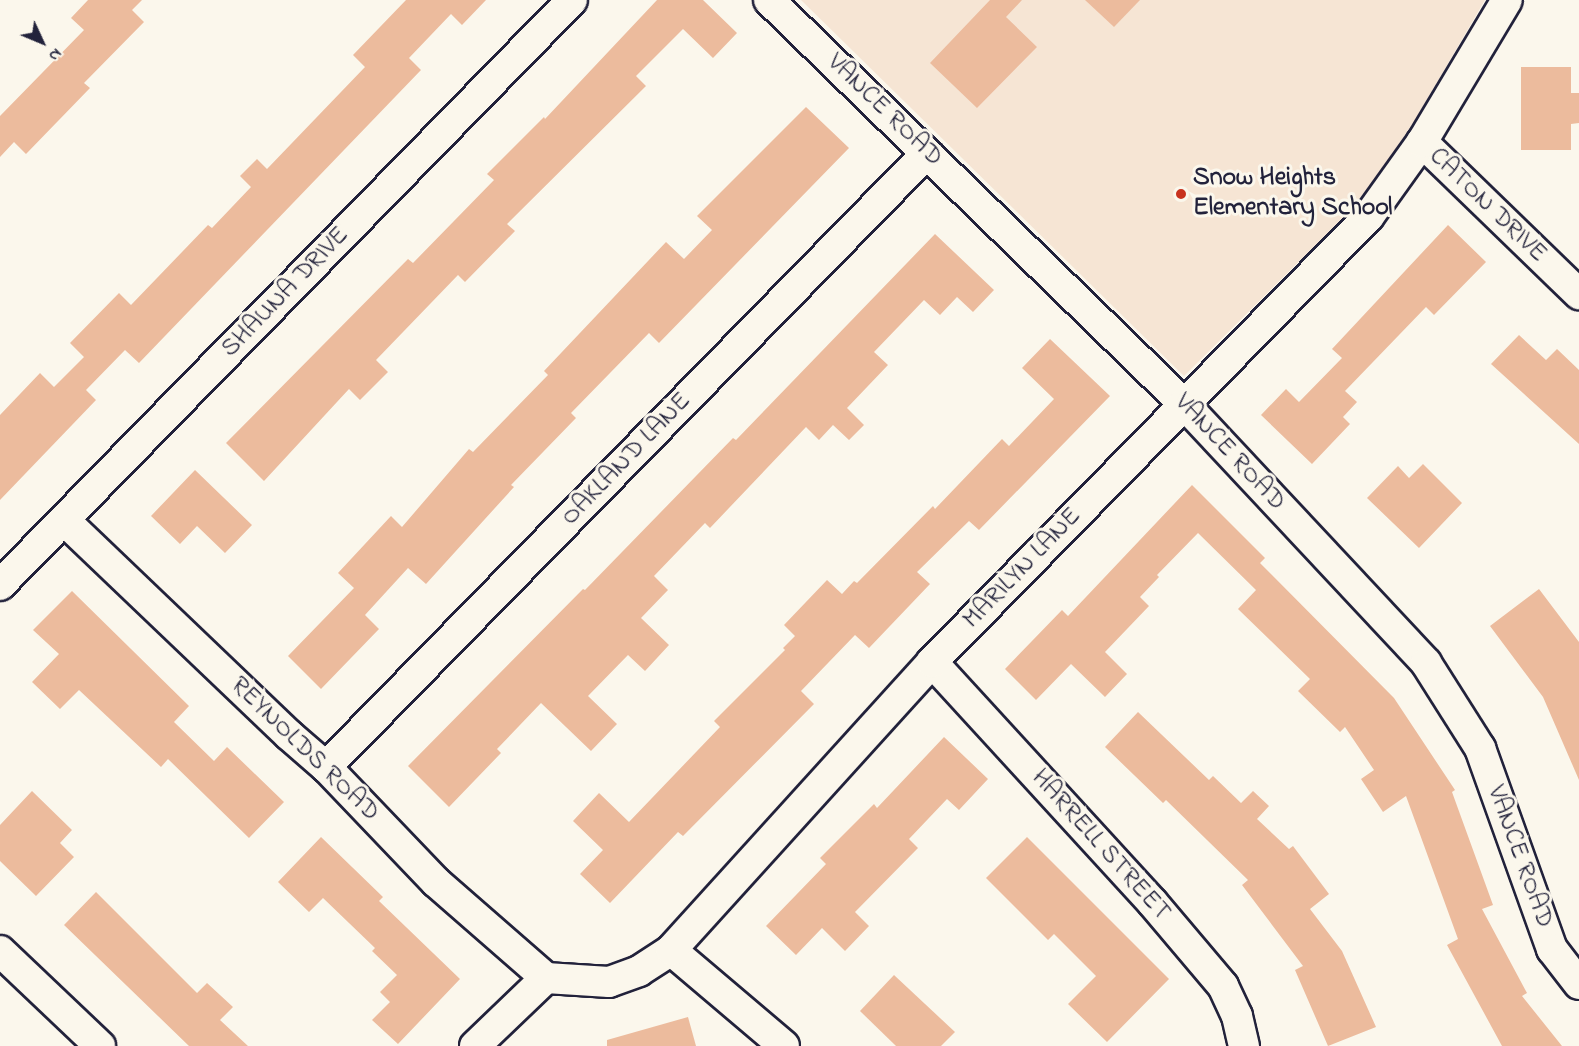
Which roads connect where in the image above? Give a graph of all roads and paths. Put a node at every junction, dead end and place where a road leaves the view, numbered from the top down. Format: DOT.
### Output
graph roads {
  1 [pos="572,0"];
  2 [pos="769,0"];
  3 [pos="1507,0"];
  4 [pos="1422,142"];
  5 [pos="927,153"];
  6 [pos="1579,294"];
  7 [pos="1184,404"];
  8 [pos="64,520"];
  9 [pos="0,585"];
  10 [pos="932,662"];
  11 [pos="326,767"];
  12 [pos="671,950"];
  13 [pos="0,951"];
  14 [pos="546,978"];
  15 [pos="1579,984"];
  16 [pos="100,1046"];
  17 [pos="475,1046"];
  18 [pos="784,1046"];
  19 [pos="1244,1046"];
  1 -- 8 [label="street, SHAUNA DRIVE"];
  2 -- 5 [label="street, VANCE ROAD"];
  3 -- 4 [label="street, MARILYN LANE"];
  4 -- 6 [label="street, CATON DRIVE"];
  4 -- 7 [label="street, MARILYN LANE"];
  5 -- 7 [label="street, VANCE ROAD"];
  5 -- 11 [label="street, OAKLAND LANE"];
  7 -- 10 [label="street, MARILYN LANE"];
  7 -- 15 [label="street, VANCE ROAD"];
  8 -- 9 [label="street, SHAUNA DRIVE"];
  8 -- 11 [label="street, REYNOLDS ROAD"];
  10 -- 12 [label="street, MARILYN LANE"];
  10 -- 19 [label="street, HARRELL STREET"];
  11 -- 14 [label="street, REYNOLDS ROAD"];
  12 -- 14 [label="street, MARILYN LANE"];
  12 -- 18 [label="street"];
  13 -- 16 [label="street"];
  14 -- 17 [label="street"];
}
